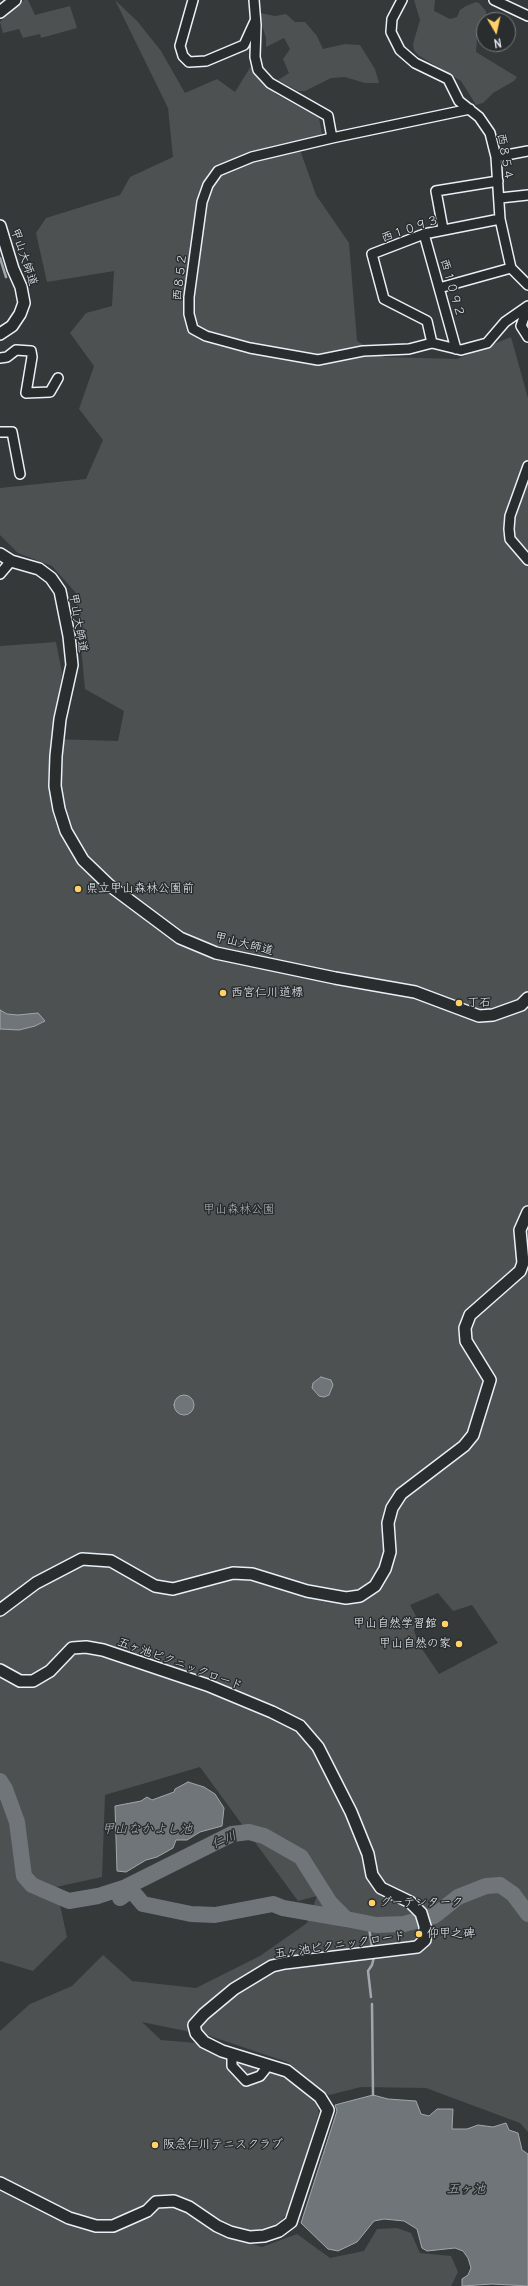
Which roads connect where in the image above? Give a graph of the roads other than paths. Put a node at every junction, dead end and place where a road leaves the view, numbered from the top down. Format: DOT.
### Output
graph roads {
  1 [pos="15,0"];
  2 [pos="193,0"];
  3 [pos="254,0"];
  4 [pos="402,0"];
  5 [pos="494,0"];
  6 [pos="0,12"];
  7 [pos="528,16"];
  8 [pos="256,18"];
  9 [pos="470,109"];
  10 [pos="332,138"];
  11 [pos="528,151"];
  12 [pos="496,157"];
  13 [pos="498,181"];
  14 [pos="528,195"];
  15 [pos="500,198"];
  16 [pos="500,219"];
  17 [pos="0,226"];
  18 [pos="443,229"];
  19 [pos="424,234"];
  20 [pos="511,268"];
  21 [pos="528,285"];
  22 [pos="439,288"];
  23 [pos="528,306"];
  24 [pos="0,334"];
  25 [pos="528,337"];
  26 [pos="432,343"];
  27 [pos="456,349"];
  28 [pos="0,358"];
  29 [pos="58,378"];
  30 [pos="0,432"];
  31 [pos="528,466"];
  32 [pos="20,474"];
  33 [pos="0,554"];
  34 [pos="528,560"];
  35 [pos="11,561"];
  36 [pos="0,574"];
  37 [pos="528,998"];
  38 [pos="528,1212"];
  39 [pos="0,1610"];
  40 [pos="0,1670"];
  41 [pos="232,2055"];
  42 [pos="268,2066"];
  43 [pos="0,2183"];
  1 -- 6 [label="street"];
  2 -- 8 [label="street"];
  3 -- 8 [label="street"];
  4 -- 9 [label="street, 西８５４"];
  5 -- 7 [label="street"];
  8 -- 10 [label="street"];
  9 -- 10 [label="street"];
  9 -- 12 [label="street, 西８５４"];
  10 -- 26 [label="street, 西８５２"];
  11 -- 12 [label="street"];
  12 -- 13 [label="street, 西８５４"];
  13 -- 15 [label="street, 西８５４"];
  13 -- 18 [label="street"];
  14 -- 15 [label="street"];
  15 -- 16 [label="street, 西８５４"];
  16 -- 18 [label="street, 西１０９３"];
  16 -- 20 [label="street, 西８５４"];
  17 -- 24 [label="street, 甲山大師道"];
  18 -- 19 [label="street, 西１０９３"];
  19 -- 22 [label="street, 西１０９２"];
  19 -- 26 [label="street, 西１０９３"];
  20 -- 21 [label="street"];
  20 -- 22 [label="street"];
  22 -- 27 [label="street, 西１０９２"];
  23 -- 25 [label="street"];
  23 -- 27 [label="street, 西８５２"];
  26 -- 27 [label="street, 西８５２"];
  28 -- 29 [label="street"];
  30 -- 32 [label="street"];
  31 -- 34 [label="street"];
  33 -- 35 [label="street, 甲山大師道"];
  35 -- 36 [label="street"];
  35 -- 37 [label="street, 甲山大師道"];
  38 -- 39 [label="street"];
  40 -- 41 [label="street, 五ヶ池ピクニックロード"];
  41 -- 42 [label="street, 五ヶ池ピクニックロード"];
  41 -- 42 [label="street"];
  42 -- 43 [label="street, 五ヶ池ピクニックロード"];
}
